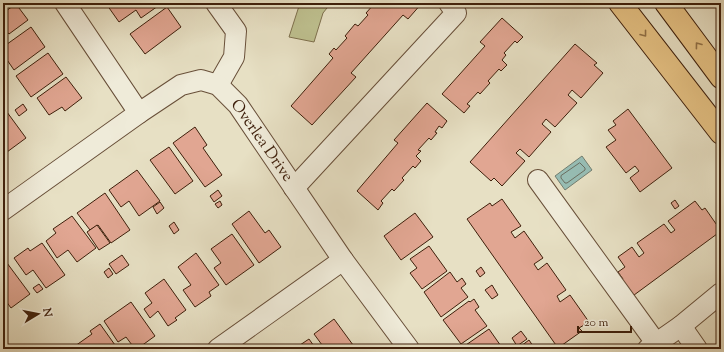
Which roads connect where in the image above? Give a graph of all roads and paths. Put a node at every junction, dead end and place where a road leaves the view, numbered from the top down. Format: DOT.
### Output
graph roads {
  1 [pos="65,3"];
  2 [pos="216,3"];
  3 [pos="449,3"];
  4 [pos="620,3"];
  5 [pos="666,3"];
  6 [pos="721,77"];
  7 [pos="218,85"];
  8 [pos="139,113"];
  9 [pos="721,133"];
  10 [pos="538,180"];
  11 [pos="294,188"];
  12 [pos="3,210"];
  13 [pos="343,260"];
  14 [pos="721,293"];
  15 [pos="681,326"];
  16 [pos="652,346"];
  17 [pos="218,349"];
  18 [pos="408,349"];
  19 [pos="697,349"];
  1 -- 8 [label="street"];
  2 -- 7 [label="street"];
  3 -- 11 [label="street"];
  4 -- 9 [label="main road, one-way"];
  6 -- 5 [label="main road, one-way"];
  7 -- 8 [label="street, Overlea Drive"];
  7 -- 11 [label="street, Overlea Drive"];
  8 -- 12 [label="street, Overlea Drive"];
  10 -- 16 [label="street"];
  11 -- 13 [label="street, Overlea Drive"];
  13 -- 17 [label="street"];
  13 -- 18 [label="street, Overlea Drive"];
  14 -- 15 [label="street"];
  15 -- 16 [label="street"];
  15 -- 19 [label="street"];
}
